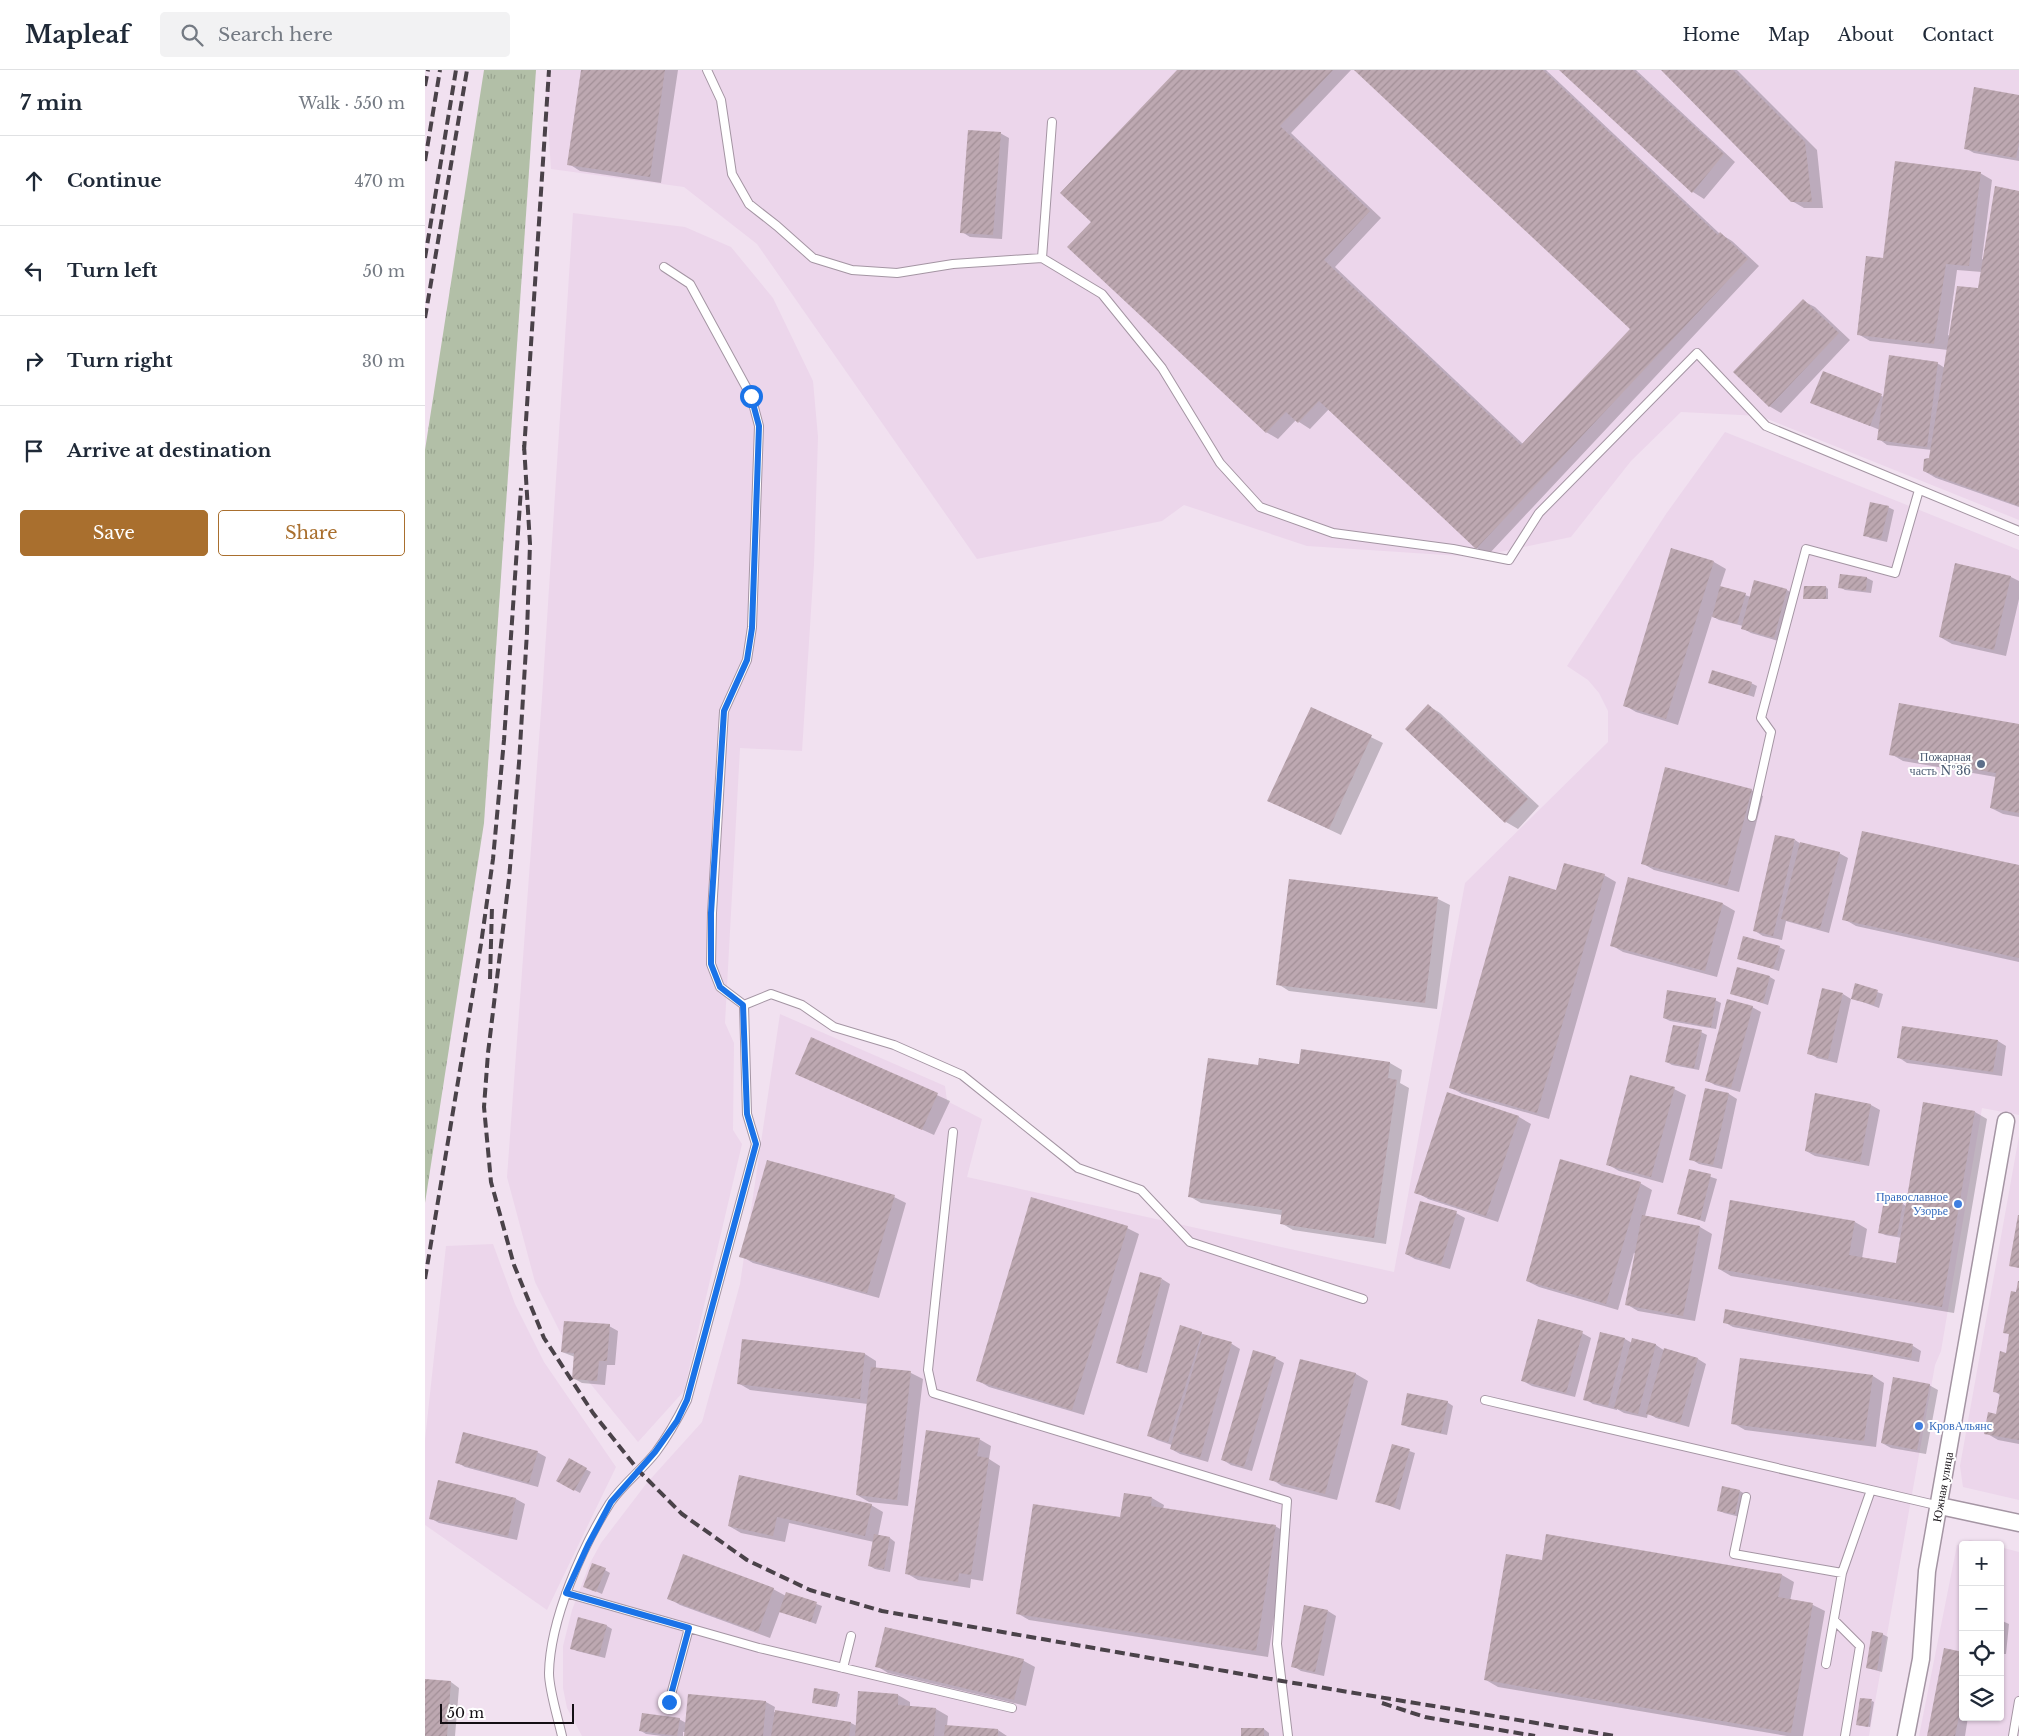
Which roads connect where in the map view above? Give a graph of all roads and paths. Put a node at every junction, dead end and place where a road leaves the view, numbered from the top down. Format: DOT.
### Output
graph roads {
  1 [pos="707,70"];
  2 [pos="1052,122"];
  3 [pos="1042,258"];
  4 [pos="664,267"];
  5 [pos="1919,490"];
  6 [pos="2019,531"];
  7 [pos="1753,817"];
  8 [pos="743,1005"];
  9 [pos="2006,1121"];
  10 [pos="953,1132"];
  11 [pos="1363,1298"];
  12 [pos="1485,1400"];
  13 [pos="1871,1490"];
  14 [pos="1746,1498"];
  15 [pos="1940,1506"];
  16 [pos="2019,1523"];
  17 [pos="1842,1573"];
  18 [pos="566,1593"];
  19 [pos="1834,1620"];
  20 [pos="689,1628"];
  21 [pos="851,1636"];
  22 [pos="1826,1664"];
  23 [pos="843,1668"];
  24 [pos="669,1702"];
  25 [pos="2019,1702"];
  26 [pos="1012,1708"];
  27 [pos="562,1736"];
  28 [pos="1288,1736"];
  29 [pos="1845,1736"];
  30 [pos="1906,1736"];
  31 [pos="2013,1736"];
  1 -- 3 [label="lane"];
  2 -- 3 [label="lane"];
  3 -- 5 [label="lane"];
  4 -- 8 [label="lane"];
  5 -- 6 [label="lane"];
  5 -- 7 [label="lane"];
  8 -- 11 [label="lane"];
  8 -- 18 [label="lane"];
  9 -- 15 [label="street, Южная улица"];
  10 -- 28 [label="lane"];
  12 -- 13 [label="lane"];
  13 -- 15 [label="lane"];
  13 -- 17 [label="lane"];
  14 -- 17 [label="lane"];
  15 -- 16 [label="street"];
  15 -- 30 [label="street, Южная улица"];
  17 -- 19 [label="lane"];
  18 -- 20 [label="lane"];
  18 -- 27 [label="lane"];
  19 -- 22 [label="lane"];
  19 -- 29 [label="lane"];
  20 -- 23 [label="lane"];
  20 -- 24 [label="lane"];
  21 -- 23 [label="lane"];
  23 -- 26 [label="lane"];
  25 -- 31 [label="lane"];
}
